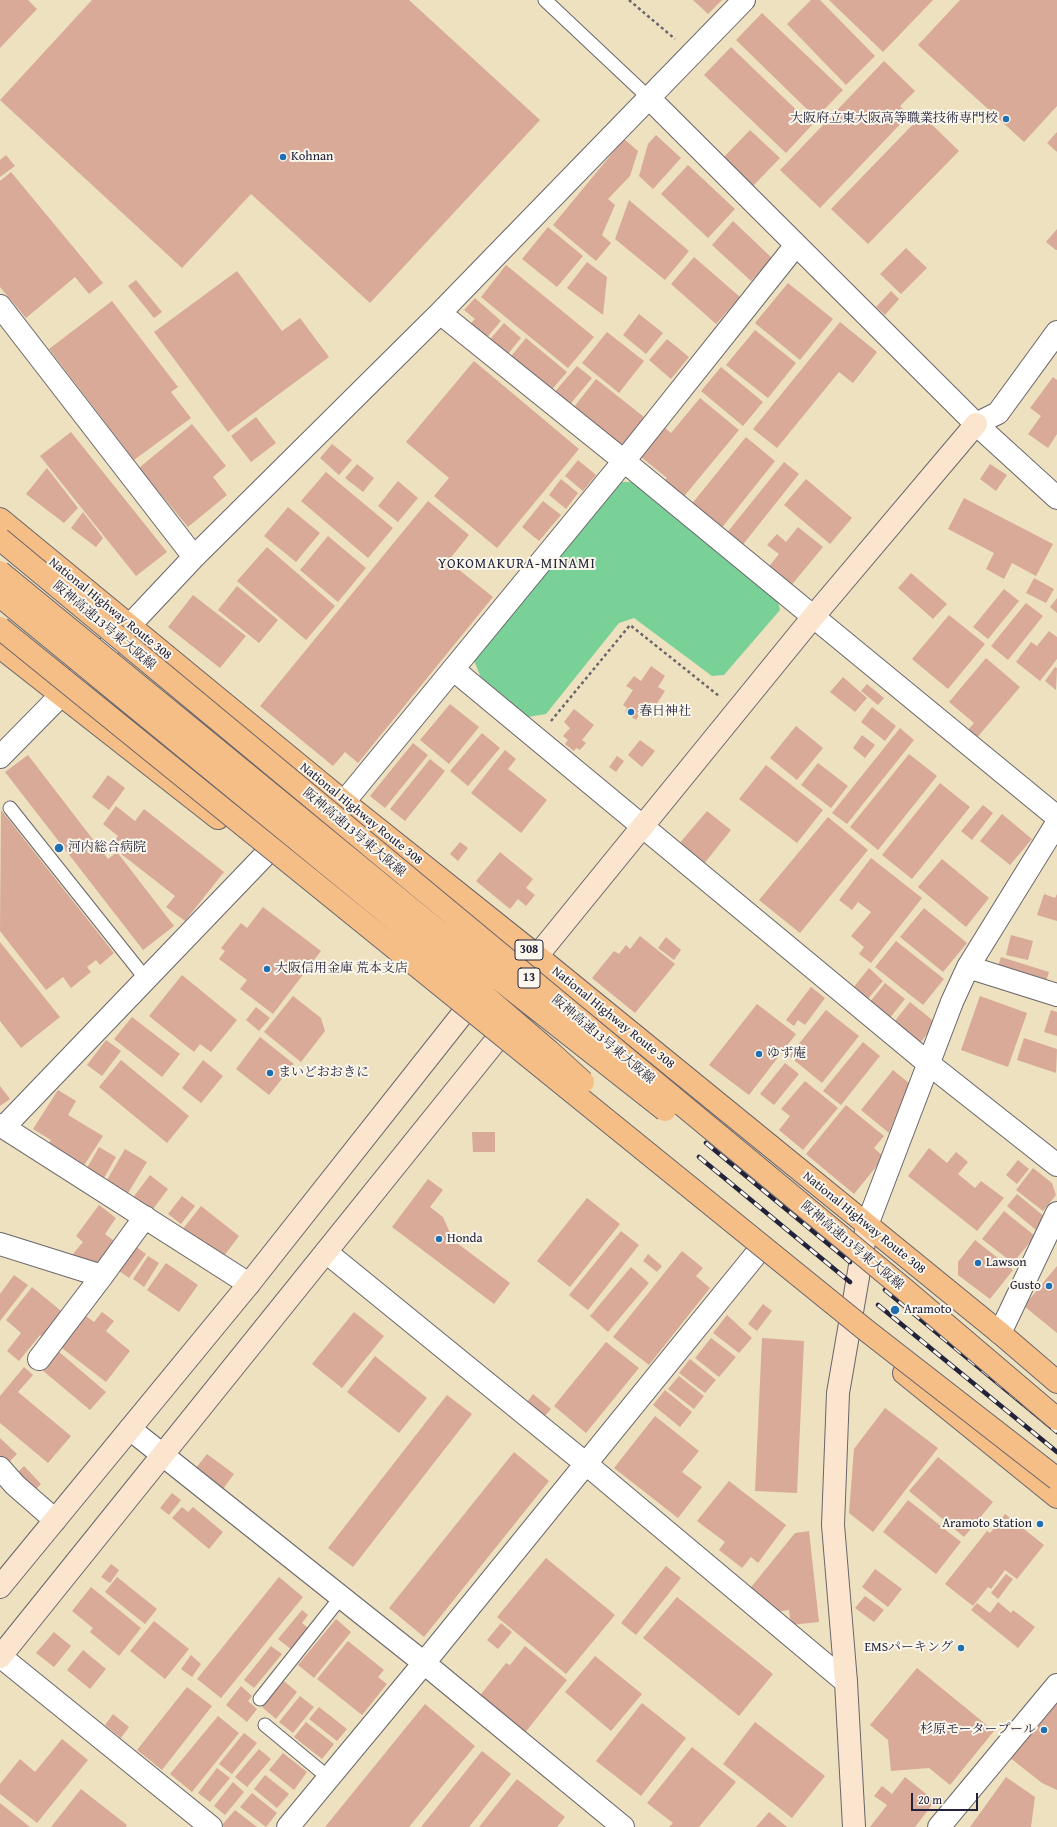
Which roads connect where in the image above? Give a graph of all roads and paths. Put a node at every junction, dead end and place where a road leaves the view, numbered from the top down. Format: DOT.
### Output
graph roads {
  1 [pos="545,0"];
  2 [pos="629,0"];
  3 [pos="744,0"];
  4 [pos="693,52"];
  5 [pos="648,97"];
  6 [pos="796,245"];
  7 [pos="0,306"];
  8 [pos="440,313"];
  9 [pos="1057,332"];
  10 [pos="976,424"];
  11 [pos="624,461"];
  12 [pos="1057,498"];
  13 [pos="0,519"];
  14 [pos="0,539"];
  15 [pos="194,557"];
  16 [pos="0,572"];
  17 [pos="0,596"];
  18 [pos="814,617"];
  19 [pos="130,625"];
  20 [pos="0,628"];
  21 [pos="0,647"];
  22 [pos="454,670"];
  23 [pos="61,694"];
  24 [pos="736,710"];
  25 [pos="537,738"];
  26 [pos="0,757"];
  27 [pos="344,802"];
  28 [pos="10,808"];
  29 [pos="1057,817"];
  30 [pos="1057,823"];
  31 [pos="643,827"];
  32 [pos="265,855"];
  33 [pos="537,956"];
  34 [pos="968,967"];
  35 [pos="146,979"];
  36 [pos="1057,995"];
  37 [pos="464,1012"];
  38 [pos="498,1038"];
  39 [pos="929,1064"];
  40 [pos="1,1130"];
  41 [pos="1057,1165"];
  42 [pos="718,1209"];
  43 [pos="1057,1213"];
  44 [pos="145,1217"];
  45 [pos="867,1225"];
  46 [pos="0,1244"];
  47 [pos="326,1252"];
  48 [pos="757,1252"];
  49 [pos="102,1276"];
  50 [pos="249,1284"];
  51 [pos="903,1288"];
  52 [pos="849,1329"];
  53 [pos="1000,1333"];
  54 [pos="39,1359"];
  55 [pos="1057,1382"];
  56 [pos="1057,1419"];
  57 [pos="130,1429"];
  58 [pos="164,1455"];
  59 [pos="585,1463"];
  60 [pos="0,1468"];
  61 [pos="1057,1479"];
  62 [pos="1057,1497"];
  63 [pos="55,1520"];
  64 [pos="0,1587"];
  65 [pos="341,1596"];
  66 [pos="0,1656"];
  67 [pos="424,1663"];
  68 [pos="846,1682"];
  69 [pos="1057,1685"];
  70 [pos="260,1699"];
  71 [pos="266,1726"];
  72 [pos="329,1778"];
  73 [pos="211,1827"];
  74 [pos="288,1827"];
  75 [pos="623,1827"];
  76 [pos="854,1827"];
  77 [pos="939,1827"];
  1 -- 5 [label="lane"];
  2 -- 4 [label="path"];
  3 -- 4 [label="street"];
  4 -- 5 [label="street"];
  5 -- 6 [label="street"];
  5 -- 8 [label="street"];
  6 -- 10 [label="street"];
  6 -- 11 [label="street"];
  7 -- 15 [label="street"];
  8 -- 11 [label="street"];
  8 -- 15 [label="street"];
  9 -- 10 [label="street"];
  10 -- 12 [label="street"];
  10 -- 18 [label="street"];
  11 -- 18 [label="street"];
  11 -- 22 [label="street"];
  13 -- 19 [label="highway, National Highway Route 308 / 308"];
  14 -- 51 [label="highway, 阪神高速13号東大阪線 / 13, bridge"];
  15 -- 19 [label="street"];
  16 -- 51 [label="highway, bridge"];
  17 -- 42 [label="highway, bridge"];
  18 -- 24 [label="street"];
  18 -- 29 [label="street"];
  19 -- 23 [label="street"];
  19 -- 27 [label="highway, National Highway Route 308 / 308"];
  20 -- 42 [label="highway, bridge"];
  21 -- 23 [label="highway"];
  22 -- 25 [label="street"];
  22 -- 27 [label="street"];
  23 -- 26 [label="street"];
  23 -- 32 [label="highway"];
  24 -- 25 [label="path"];
  24 -- 31 [label="street"];
  25 -- 31 [label="street"];
  27 -- 33 [label="highway, National Highway Route 308 / 308"];
  28 -- 35 [label="lane"];
  30 -- 34 [label="street"];
  31 -- 33 [label="street"];
  31 -- 39 [label="street"];
  32 -- 35 [label="street"];
  32 -- 37 [label="highway"];
  33 -- 37 [label="street"];
  33 -- 38 [label="street"];
  33 -- 45 [label="highway, National Highway Route 308 / 308"];
  34 -- 36 [label="street"];
  34 -- 39 [label="street"];
  35 -- 40 [label="street"];
  37 -- 38 [label="highway"];
  37 -- 50 [label="street"];
  38 -- 47 [label="street"];
  38 -- 48 [label="highway"];
  39 -- 41 [label="street"];
  39 -- 45 [label="street"];
  40 -- 44 [label="street"];
  42 -- 61 [label="highway, bridge"];
  43 -- 53 [label="street"];
  44 -- 49 [label="street"];
  44 -- 50 [label="street"];
  45 -- 52 [label="street"];
  45 -- 53 [label="highway, National Highway Route 308 / 308"];
  46 -- 49 [label="street"];
  47 -- 58 [label="street"];
  47 -- 59 [label="street"];
  48 -- 52 [label="highway"];
  48 -- 59 [label="street"];
  49 -- 54 [label="street"];
  50 -- 57 [label="street"];
  51 -- 56 [label="highway, 阪神高速13号東大阪線 / 13, bridge"];
  52 -- 62 [label="highway"];
  52 -- 68 [label="street"];
  53 -- 55 [label="highway, National Highway Route 308 / 308"];
  57 -- 58 [label="street"];
  57 -- 63 [label="street"];
  58 -- 65 [label="street"];
  58 -- 66 [label="street"];
  59 -- 67 [label="street"];
  59 -- 68 [label="street"];
  60 -- 63 [label="street"];
  63 -- 64 [label="street"];
  65 -- 67 [label="street"];
  65 -- 70 [label="lane"];
  66 -- 73 [label="street"];
  67 -- 72 [label="street"];
  67 -- 75 [label="street"];
  68 -- 76 [label="street"];
  69 -- 77 [label="street"];
  71 -- 72 [label="lane"];
  72 -- 74 [label="street"];
}
